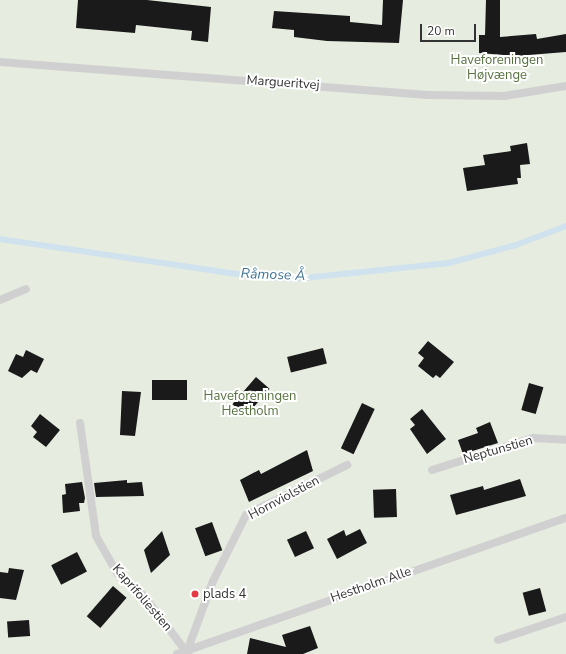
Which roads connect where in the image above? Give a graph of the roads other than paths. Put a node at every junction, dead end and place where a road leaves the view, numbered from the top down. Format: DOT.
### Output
graph roads {
  1 [pos="0,62"];
  2 [pos="566,86"];
  3 [pos="26,288"];
  4 [pos="0,300"];
  5 [pos="80,424"];
  6 [pos="566,440"];
  7 [pos="347,465"];
  8 [pos="432,470"];
  9 [pos="566,518"];
  10 [pos="566,617"];
  11 [pos="498,640"];
  12 [pos="177,654"];
  13 [pos="189,654"];
  1 -- 2 [label="lane, Margueritvej"];
  3 -- 4 [label="lane"];
  5 -- 13 [label="lane, Kaprifoliestien"];
  6 -- 8 [label="lane, Neptunstien"];
  7 -- 13 [label="lane, Hornviolstien"];
  9 -- 13 [label="lane, Hestholm Alle"];
  10 -- 11 [label="lane"];
  12 -- 13 [label="lane, Hestholm Alle"];
}
